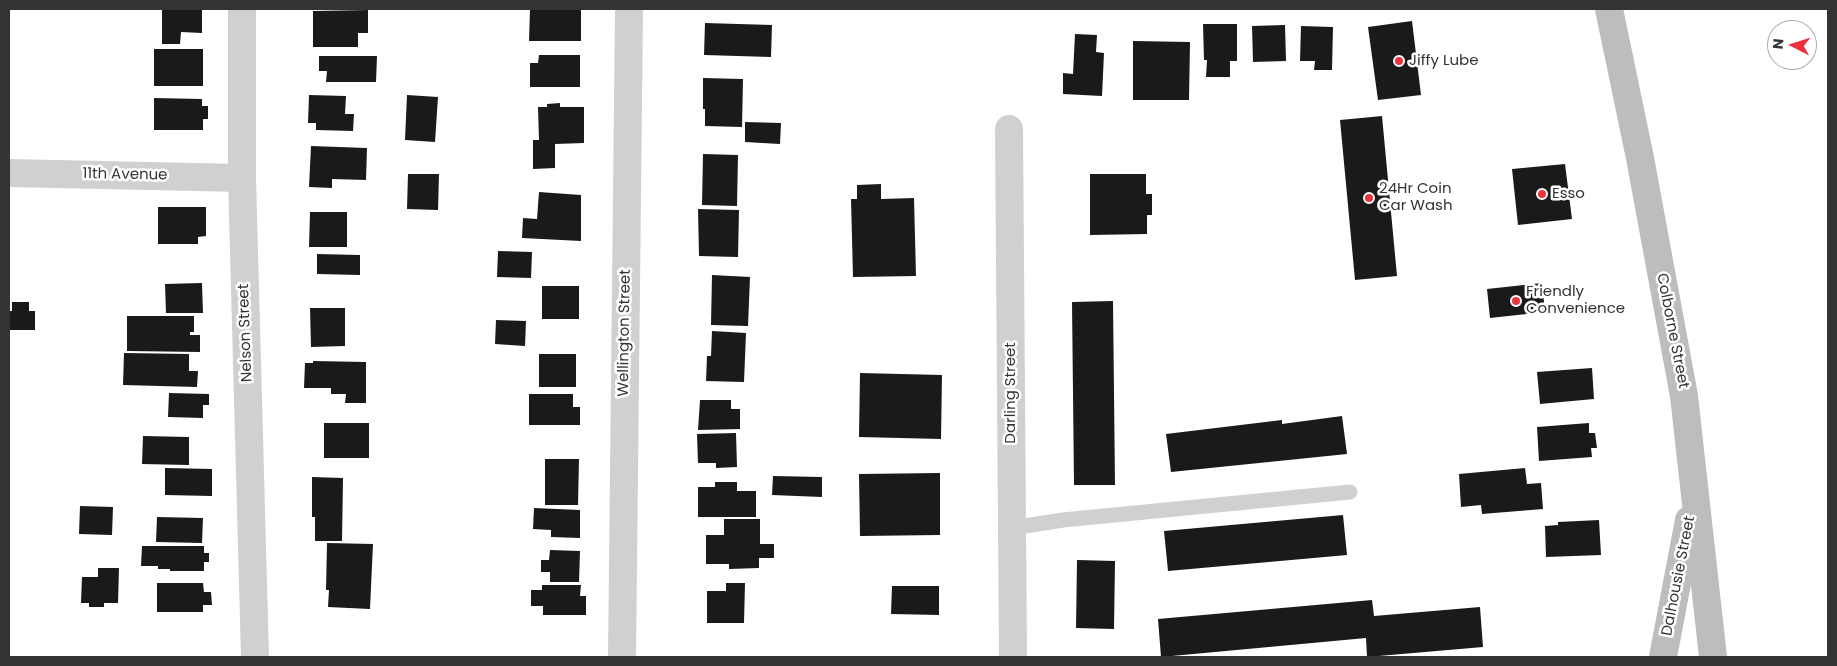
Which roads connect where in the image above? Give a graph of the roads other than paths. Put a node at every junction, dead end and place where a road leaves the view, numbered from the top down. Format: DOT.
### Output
graph roads {
  1 [pos="242,9"];
  2 [pos="628,9"];
  3 [pos="1609,9"];
  4 [pos="1009,129"];
  5 [pos="9,173"];
  6 [pos="242,178"];
  7 [pos="1350,492"];
  8 [pos="1694,494"];
  9 [pos="1012,528"];
  10 [pos="255,657"];
  11 [pos="622,657"];
  12 [pos="1013,657"];
  13 [pos="1663,657"];
  14 [pos="1713,657"];
  1 -- 6 [label="street, Nelson Street"];
  2 -- 11 [label="street, Wellington Street"];
  3 -- 8 [label="main road, Colborne Street"];
  4 -- 9 [label="street, Darling Street"];
  5 -- 6 [label="street, 11th Avenue"];
  6 -- 10 [label="street, Nelson Street"];
  7 -- 9 [label="lane"];
  8 -- 13 [label="main road, Dalhousie Street"];
  8 -- 14 [label="main road, Colborne Street"];
  9 -- 12 [label="street, Darling Street"];
}
